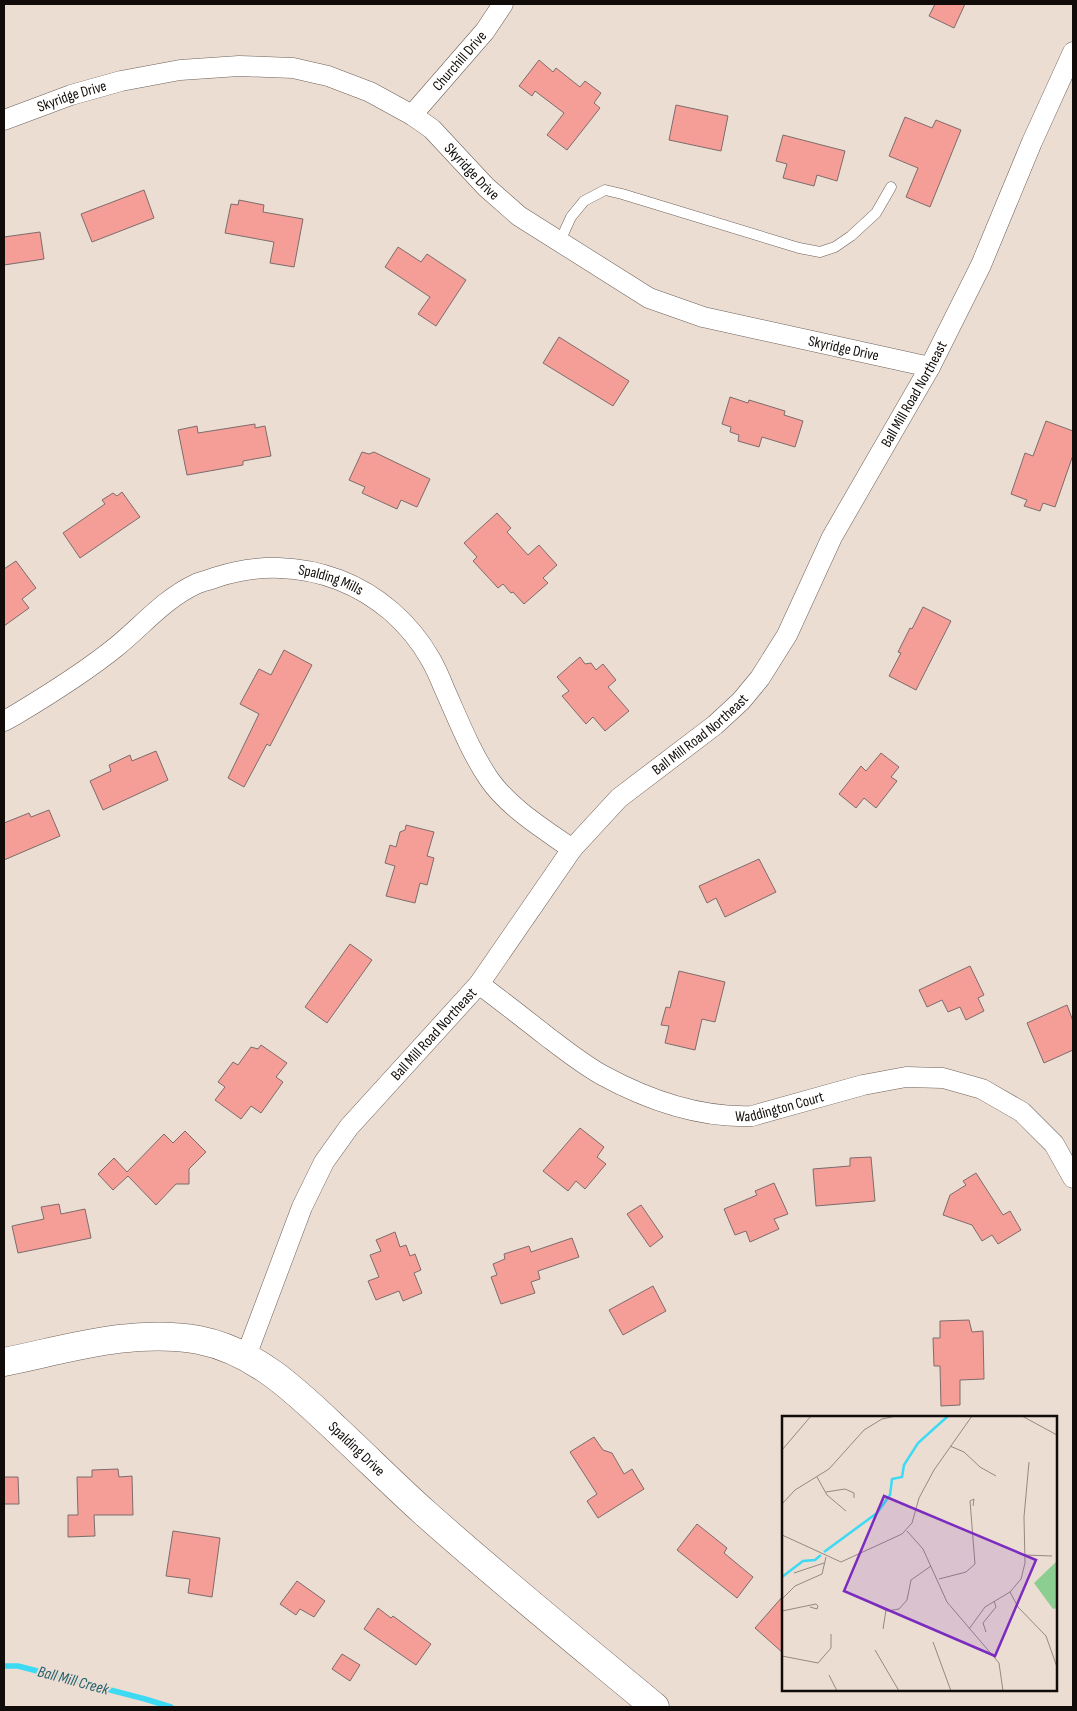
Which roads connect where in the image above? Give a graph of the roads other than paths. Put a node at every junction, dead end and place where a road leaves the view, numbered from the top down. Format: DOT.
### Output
graph roads {
  1 [pos="503,4"];
  2 [pos="1073,52"];
  3 [pos="412,115"];
  4 [pos="4,120"];
  5 [pos="891,186"];
  6 [pos="560,241"];
  7 [pos="930,367"];
  8 [pos="4,720"];
  9 [pos="572,849"];
  10 [pos="479,984"];
  11 [pos="1073,1178"];
  12 [pos="246,1356"];
  13 [pos="4,1362"];
  14 [pos="655,1707"];
  1 -- 3 [label="street, Churchill Drive"];
  2 -- 7 [label="street, Ball Mill Road Northeast"];
  3 -- 4 [label="street, Skyridge Drive"];
  3 -- 6 [label="street, Skyridge Drive"];
  5 -- 6 [label="lane"];
  6 -- 7 [label="street, Skyridge Drive"];
  7 -- 9 [label="street, Ball Mill Road Northeast"];
  8 -- 9 [label="street, Spalding Mills"];
  9 -- 10 [label="street, Ball Mill Road Northeast"];
  10 -- 11 [label="street, Waddington Court"];
  10 -- 12 [label="street, Ball Mill Road Northeast"];
  12 -- 13 [label="street, Spalding Drive"];
  12 -- 14 [label="street, Spalding Drive"];
}
